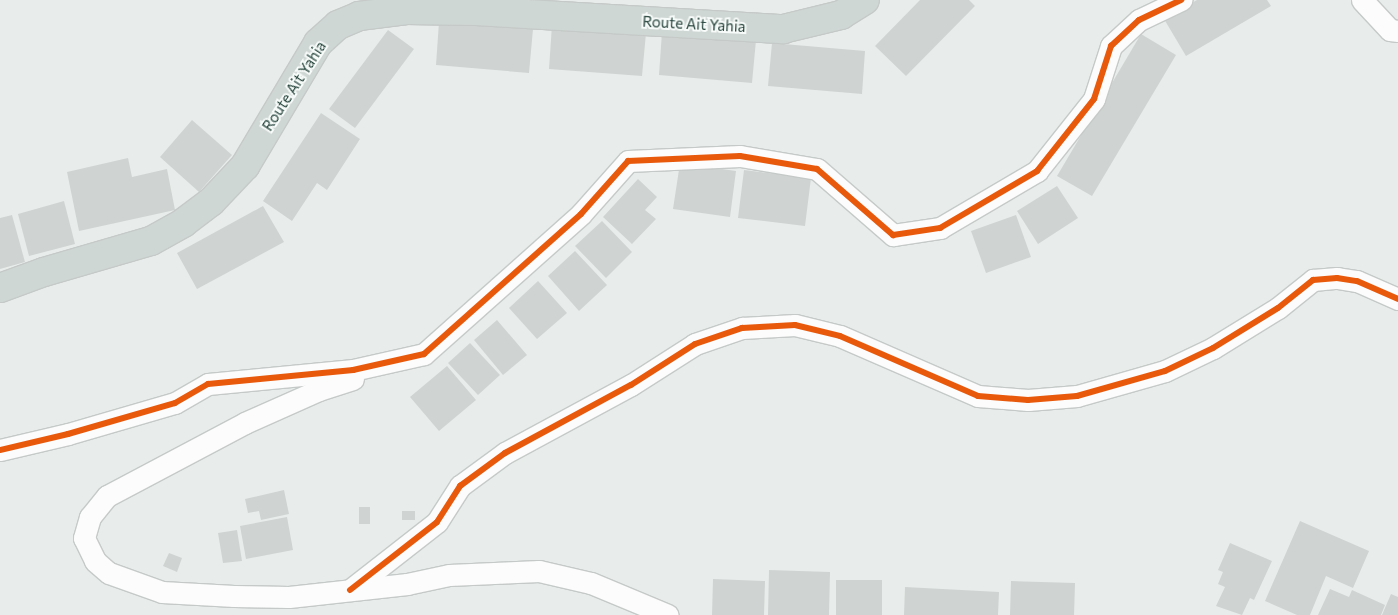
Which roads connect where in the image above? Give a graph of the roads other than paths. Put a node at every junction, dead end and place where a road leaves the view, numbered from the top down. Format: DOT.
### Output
graph roads {
  1 [pos="865,0"];
  2 [pos="1181,0"];
  3 [pos="1362,0"];
  4 [pos="1398,31"];
  5 [pos="0,288"];
  6 [pos="1398,299"];
  7 [pos="399,360"];
  8 [pos="0,450"];
  9 [pos="350,590"];
  10 [pos="668,615"];
  1 -- 5 [label="main road, Route Ait Yahia"];
  2 -- 7 [label="street"];
  3 -- 4 [label="street"];
  6 -- 9 [label="street"];
  7 -- 8 [label="street"];
  7 -- 9 [label="street"];
  9 -- 10 [label="street"];
}
